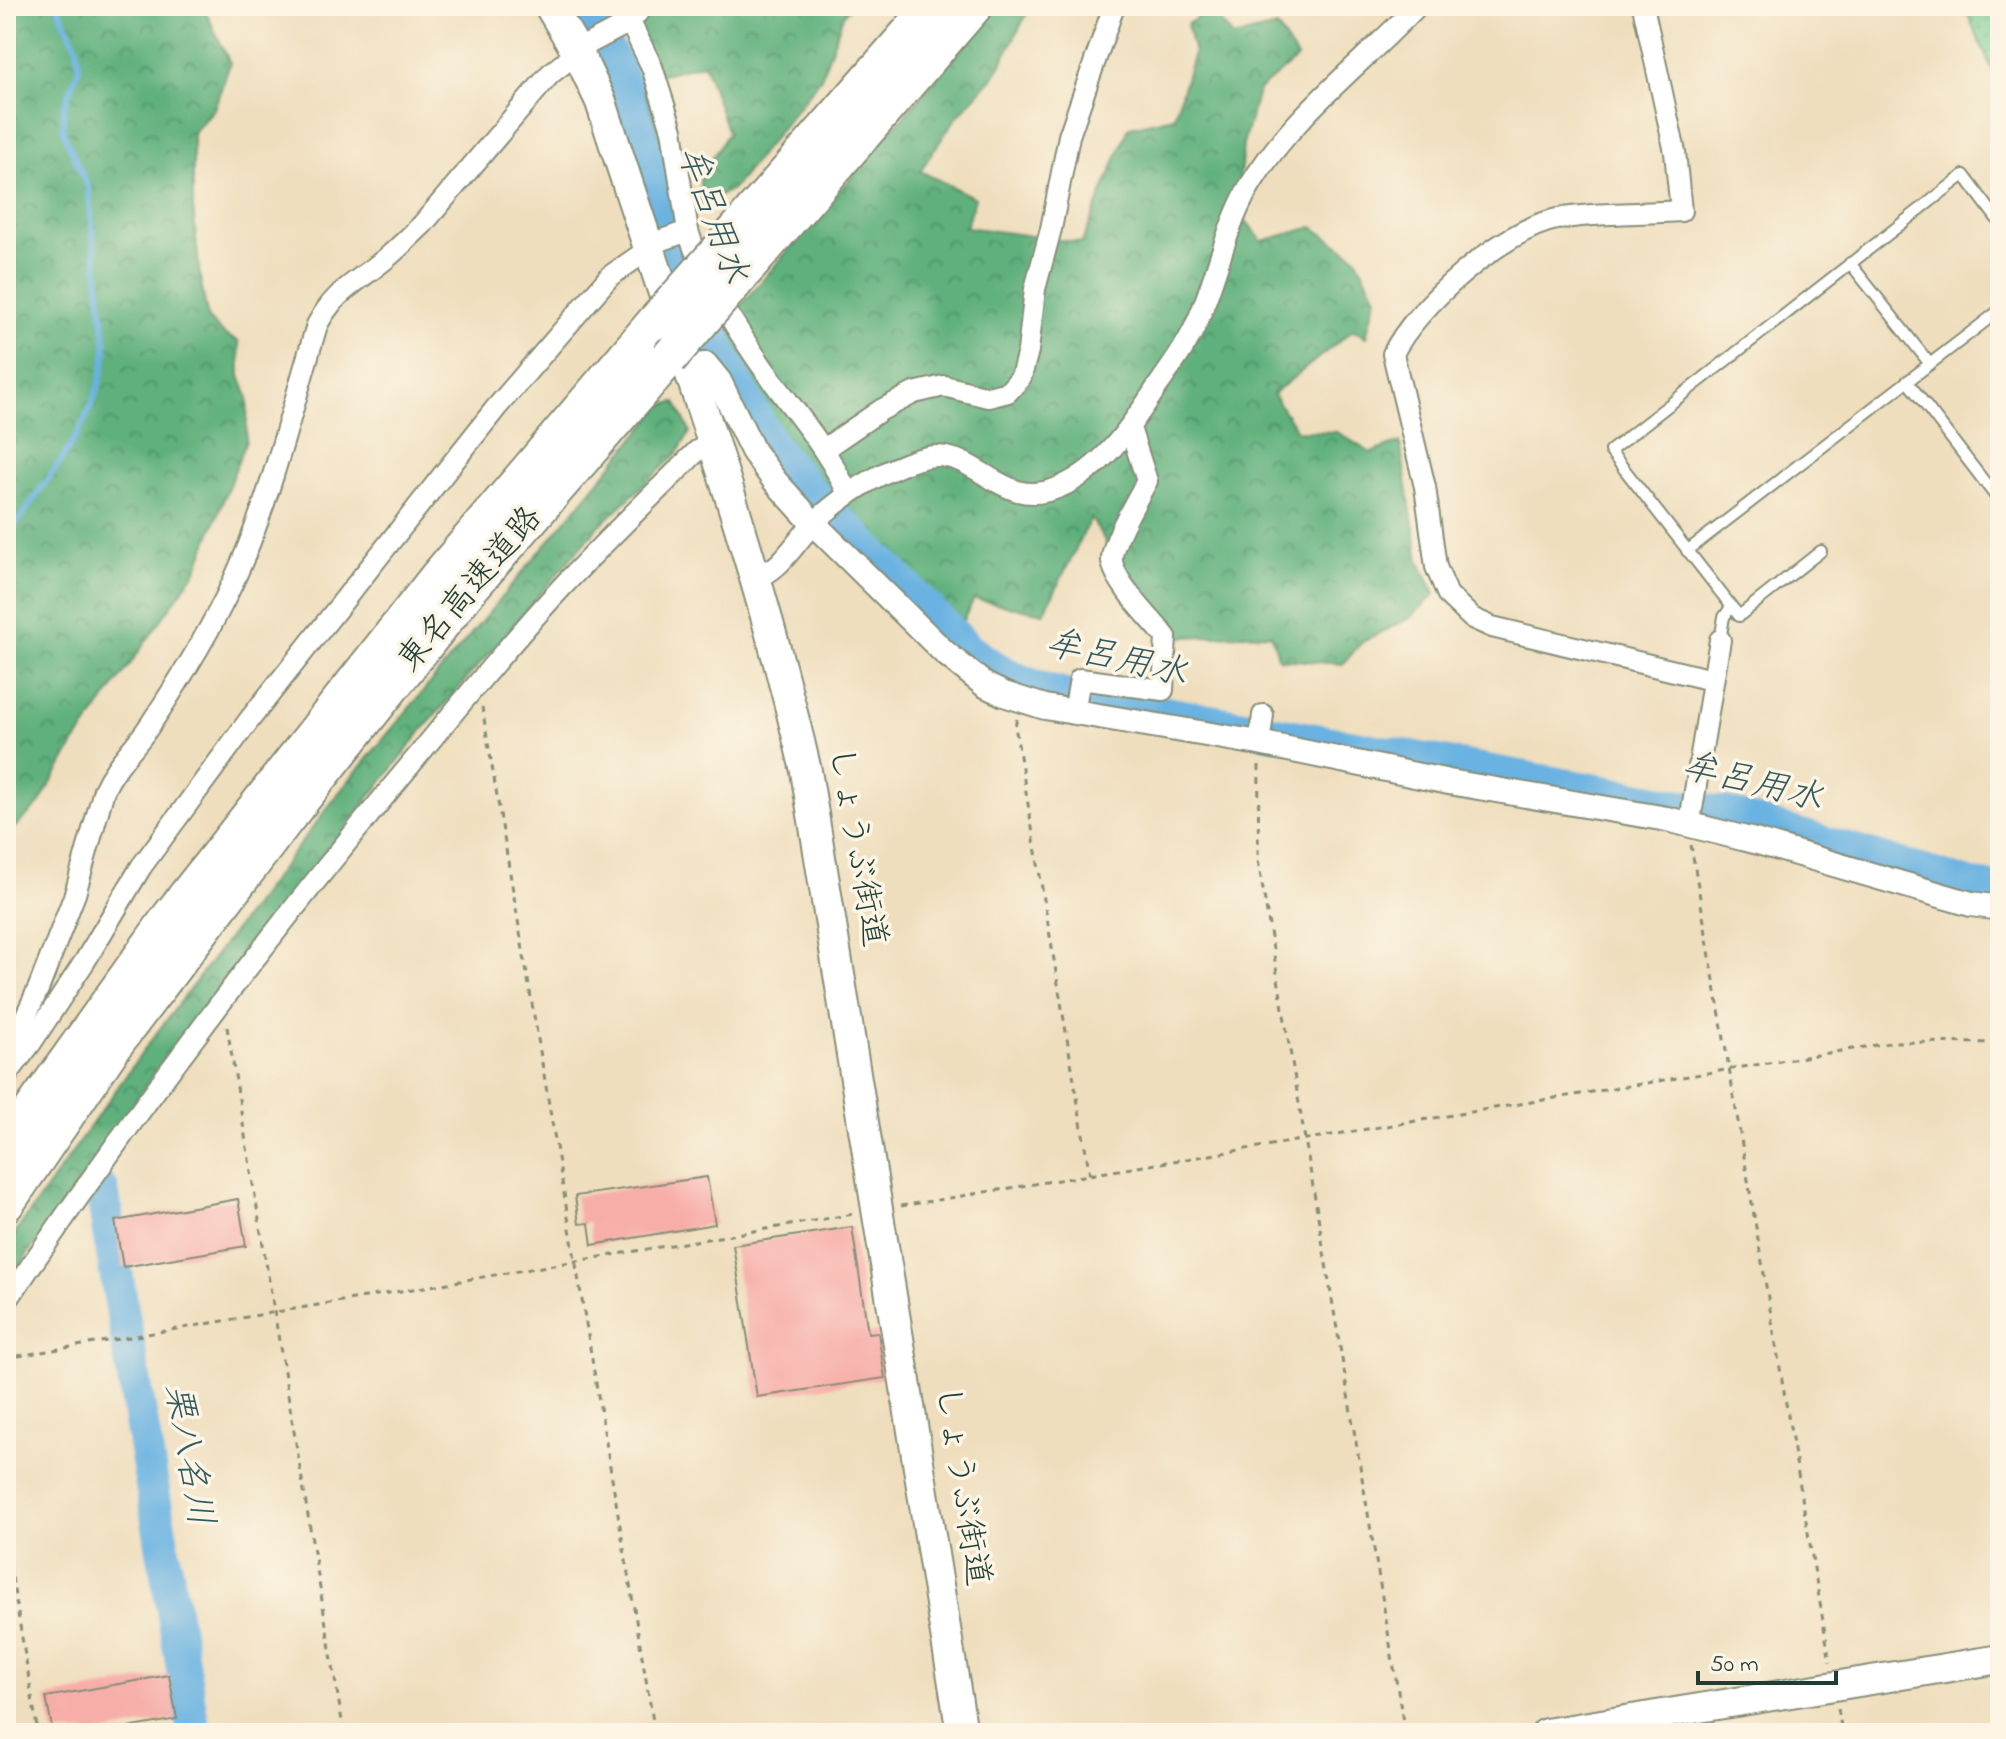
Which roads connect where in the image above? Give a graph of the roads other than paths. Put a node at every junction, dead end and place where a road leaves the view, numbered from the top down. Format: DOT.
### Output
graph roads {
  1 [pos="550,6"];
  2 [pos="933,6"];
  3 [pos="974,6"];
  4 [pos="1114,6"];
  5 [pos="1417,6"];
  6 [pos="1643,6"];
  7 [pos="630,19"];
  8 [pos="584,48"];
  9 [pos="2000,223"];
  10 [pos="670,238"];
  11 [pos="1850,263"];
  12 [pos="2000,310"];
  13 [pos="678,362"];
  14 [pos="1930,364"];
  15 [pos="1907,381"];
  16 [pos="1130,428"];
  17 [pos="712,442"];
  18 [pos="824,449"];
  19 [pos="846,496"];
  20 [pos="2000,502"];
  21 [pos="816,520"];
  22 [pos="1687,551"];
  23 [pos="1821,551"];
  24 [pos="756,578"];
  25 [pos="1731,607"];
  26 [pos="1720,640"];
  27 [pos="1712,680"];
  28 [pos="1075,709"];
  29 [pos="1263,715"];
  30 [pos="1260,740"];
  31 [pos="1691,820"];
  32 [pos="2000,908"];
  33 [pos="6,1060"];
  34 [pos="6,1076"];
  35 [pos="6,1147"];
  36 [pos="6,1203"];
  37 [pos="6,1302"];
  38 [pos="2000,1659"];
  39 [pos="962,1733"];
  40 [pos="1546,1733"];
  1 -- 8 [label="main road, しょうぶ街道"];
  2 -- 35 [label="highway, 東名高速道路, bridge"];
  3 -- 13 [label="highway, 東名高速道路, bridge"];
  4 -- 18 [label="street"];
  5 -- 16 [label="street"];
  6 -- 27 [label="street"];
  7 -- 8 [label="street"];
  7 -- 10 [label="street"];
  8 -- 10 [label="main road, しょうぶ街道"];
  8 -- 33 [label="street"];
  9 -- 11 [label="lane"];
  10 -- 13 [label="main road, しょうぶ街道"];
  10 -- 18 [label="street"];
  10 -- 34 [label="street"];
  11 -- 14 [label="lane"];
  11 -- 22 [label="lane"];
  12 -- 14 [label="lane"];
  13 -- 17 [label="main road, しょうぶ街道"];
  13 -- 21 [label="street"];
  13 -- 36 [label="highway, 東名高速道路"];
  14 -- 15 [label="lane"];
  15 -- 20 [label="lane"];
  15 -- 22 [label="lane"];
  16 -- 19 [label="street"];
  16 -- 28 [label="street"];
  17 -- 24 [label="main road, しょうぶ街道"];
  17 -- 37 [label="street"];
  18 -- 19 [label="street"];
  19 -- 21 [label="street"];
  21 -- 24 [label="street"];
  21 -- 28 [label="street"];
  22 -- 25 [label="lane"];
  23 -- 25 [label="lane"];
  24 -- 39 [label="main road, しょうぶ街道"];
  25 -- 26 [label="lane"];
  26 -- 27 [label="street"];
  27 -- 31 [label="street"];
  28 -- 30 [label="street"];
  29 -- 30 [label="street"];
  30 -- 31 [label="street"];
  31 -- 32 [label="street"];
  38 -- 40 [label="main road"];
}
